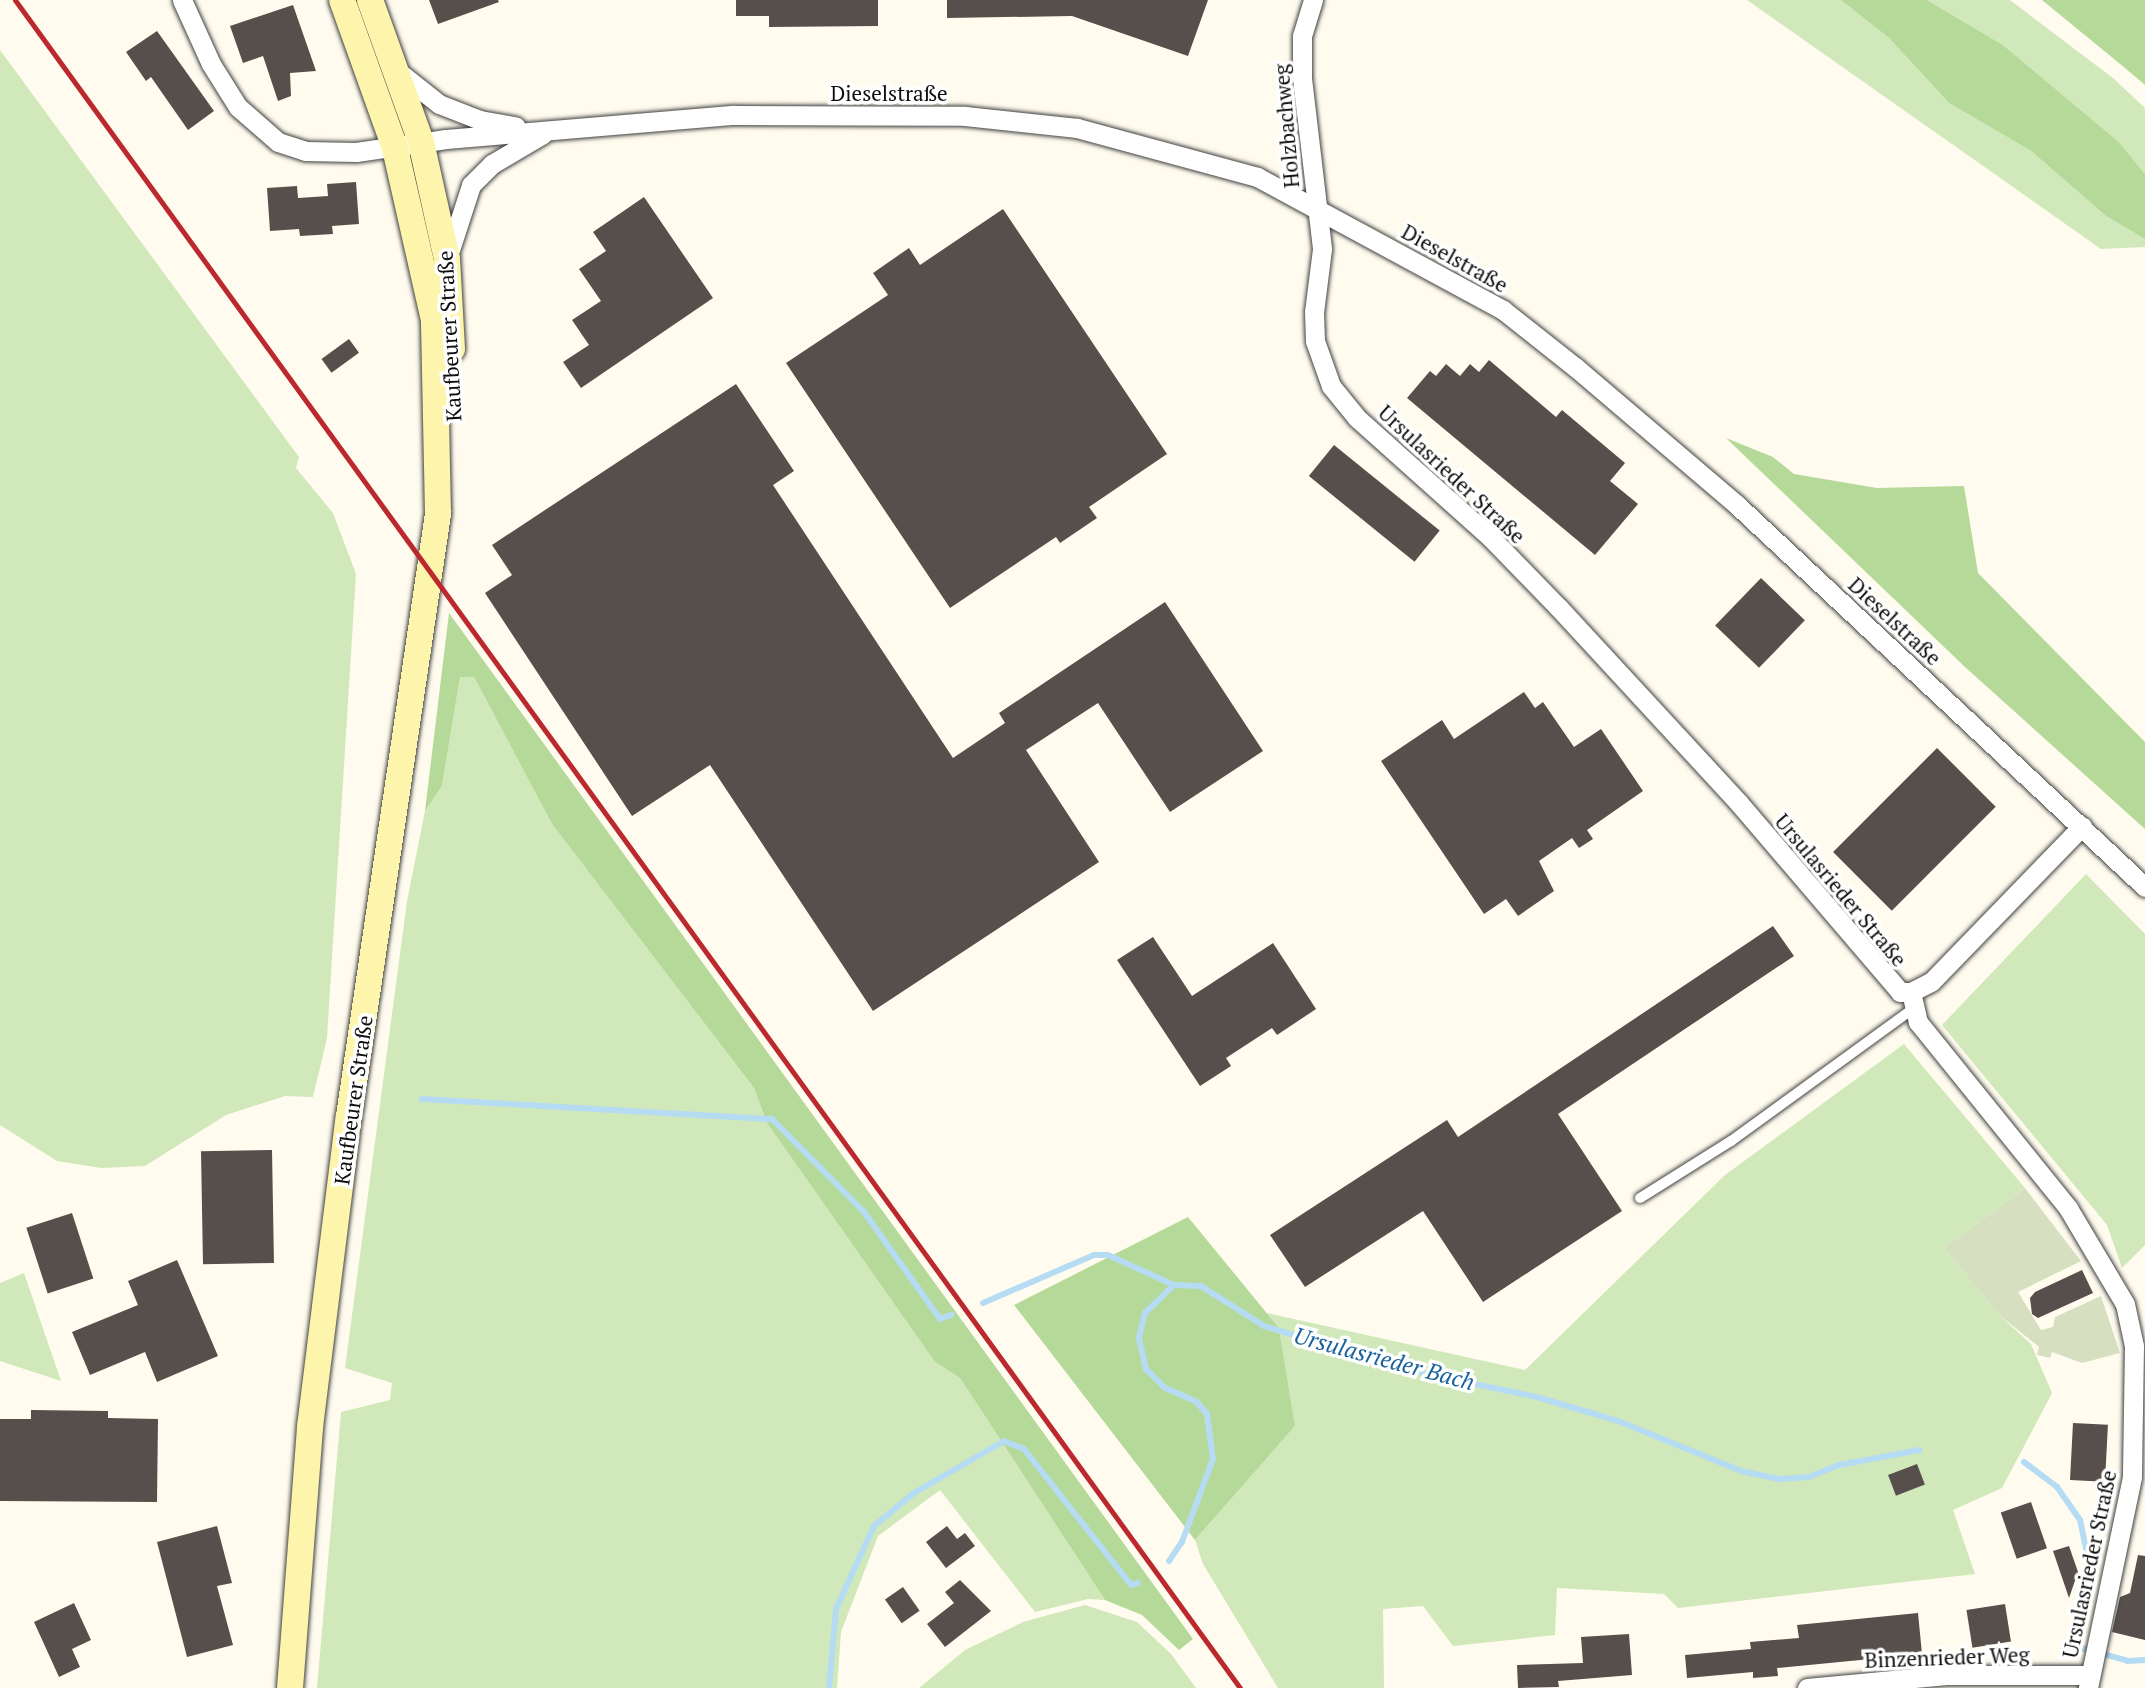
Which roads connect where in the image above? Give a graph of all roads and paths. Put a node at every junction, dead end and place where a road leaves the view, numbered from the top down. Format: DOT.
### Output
graph roads {
  1 [pos="182,0"];
  2 [pos="342,0"];
  3 [pos="370,0"];
  4 [pos="1313,0"];
  5 [pos="396,69"];
  6 [pos="547,131"];
  7 [pos="421,142"];
  8 [pos="395,148"];
  9 [pos="1317,208"];
  10 [pos="447,259"];
  11 [pos="438,514"];
  12 [pos="2082,826"];
  13 [pos="2145,887"];
  14 [pos="1912,1000"];
  15 [pos="1640,1198"];
  16 [pos="2140,1383"];
  17 [pos="2092,1666"];
  18 [pos="290,1688"];
  19 [pos="1807,1688"];
  1 -- 8 [label="street, Dieselstraße"];
  2 -- 8 [label="main road, Kaufbeurer Straße"];
  3 -- 5 [label="main road, Kaufbeurer Straße"];
  4 -- 9 [label="street, Holzbachweg"];
  5 -- 6 [label="street, Dieselstraße"];
  5 -- 7 [label="main road, Kaufbeurer Straße"];
  6 -- 7 [label="street, Dieselstraße"];
  6 -- 9 [label="street, Dieselstraße"];
  6 -- 10 [label="street, Dieselstraße"];
  7 -- 8 [label="street, Dieselstraße"];
  7 -- 10 [label="main road, Kaufbeurer Straße"];
  8 -- 11 [label="main road, Kaufbeurer Straße"];
  9 -- 12 [label="street, Dieselstraße"];
  9 -- 14 [label="street, Ursulasrieder Straße"];
  10 -- 11 [label="main road, Kaufbeurer Straße"];
  11 -- 18 [label="main road, Kaufbeurer Straße"];
  12 -- 13 [label="street, Dieselstraße"];
  12 -- 14 [label="street"];
  14 -- 15 [label="lane"];
  14 -- 16 [label="street, Ursulasrieder Straße"];
  16 -- 17 [label="street, Ursulasrieder Straße"];
  17 -- 19 [label="street, Binzenrieder Weg"];
}
